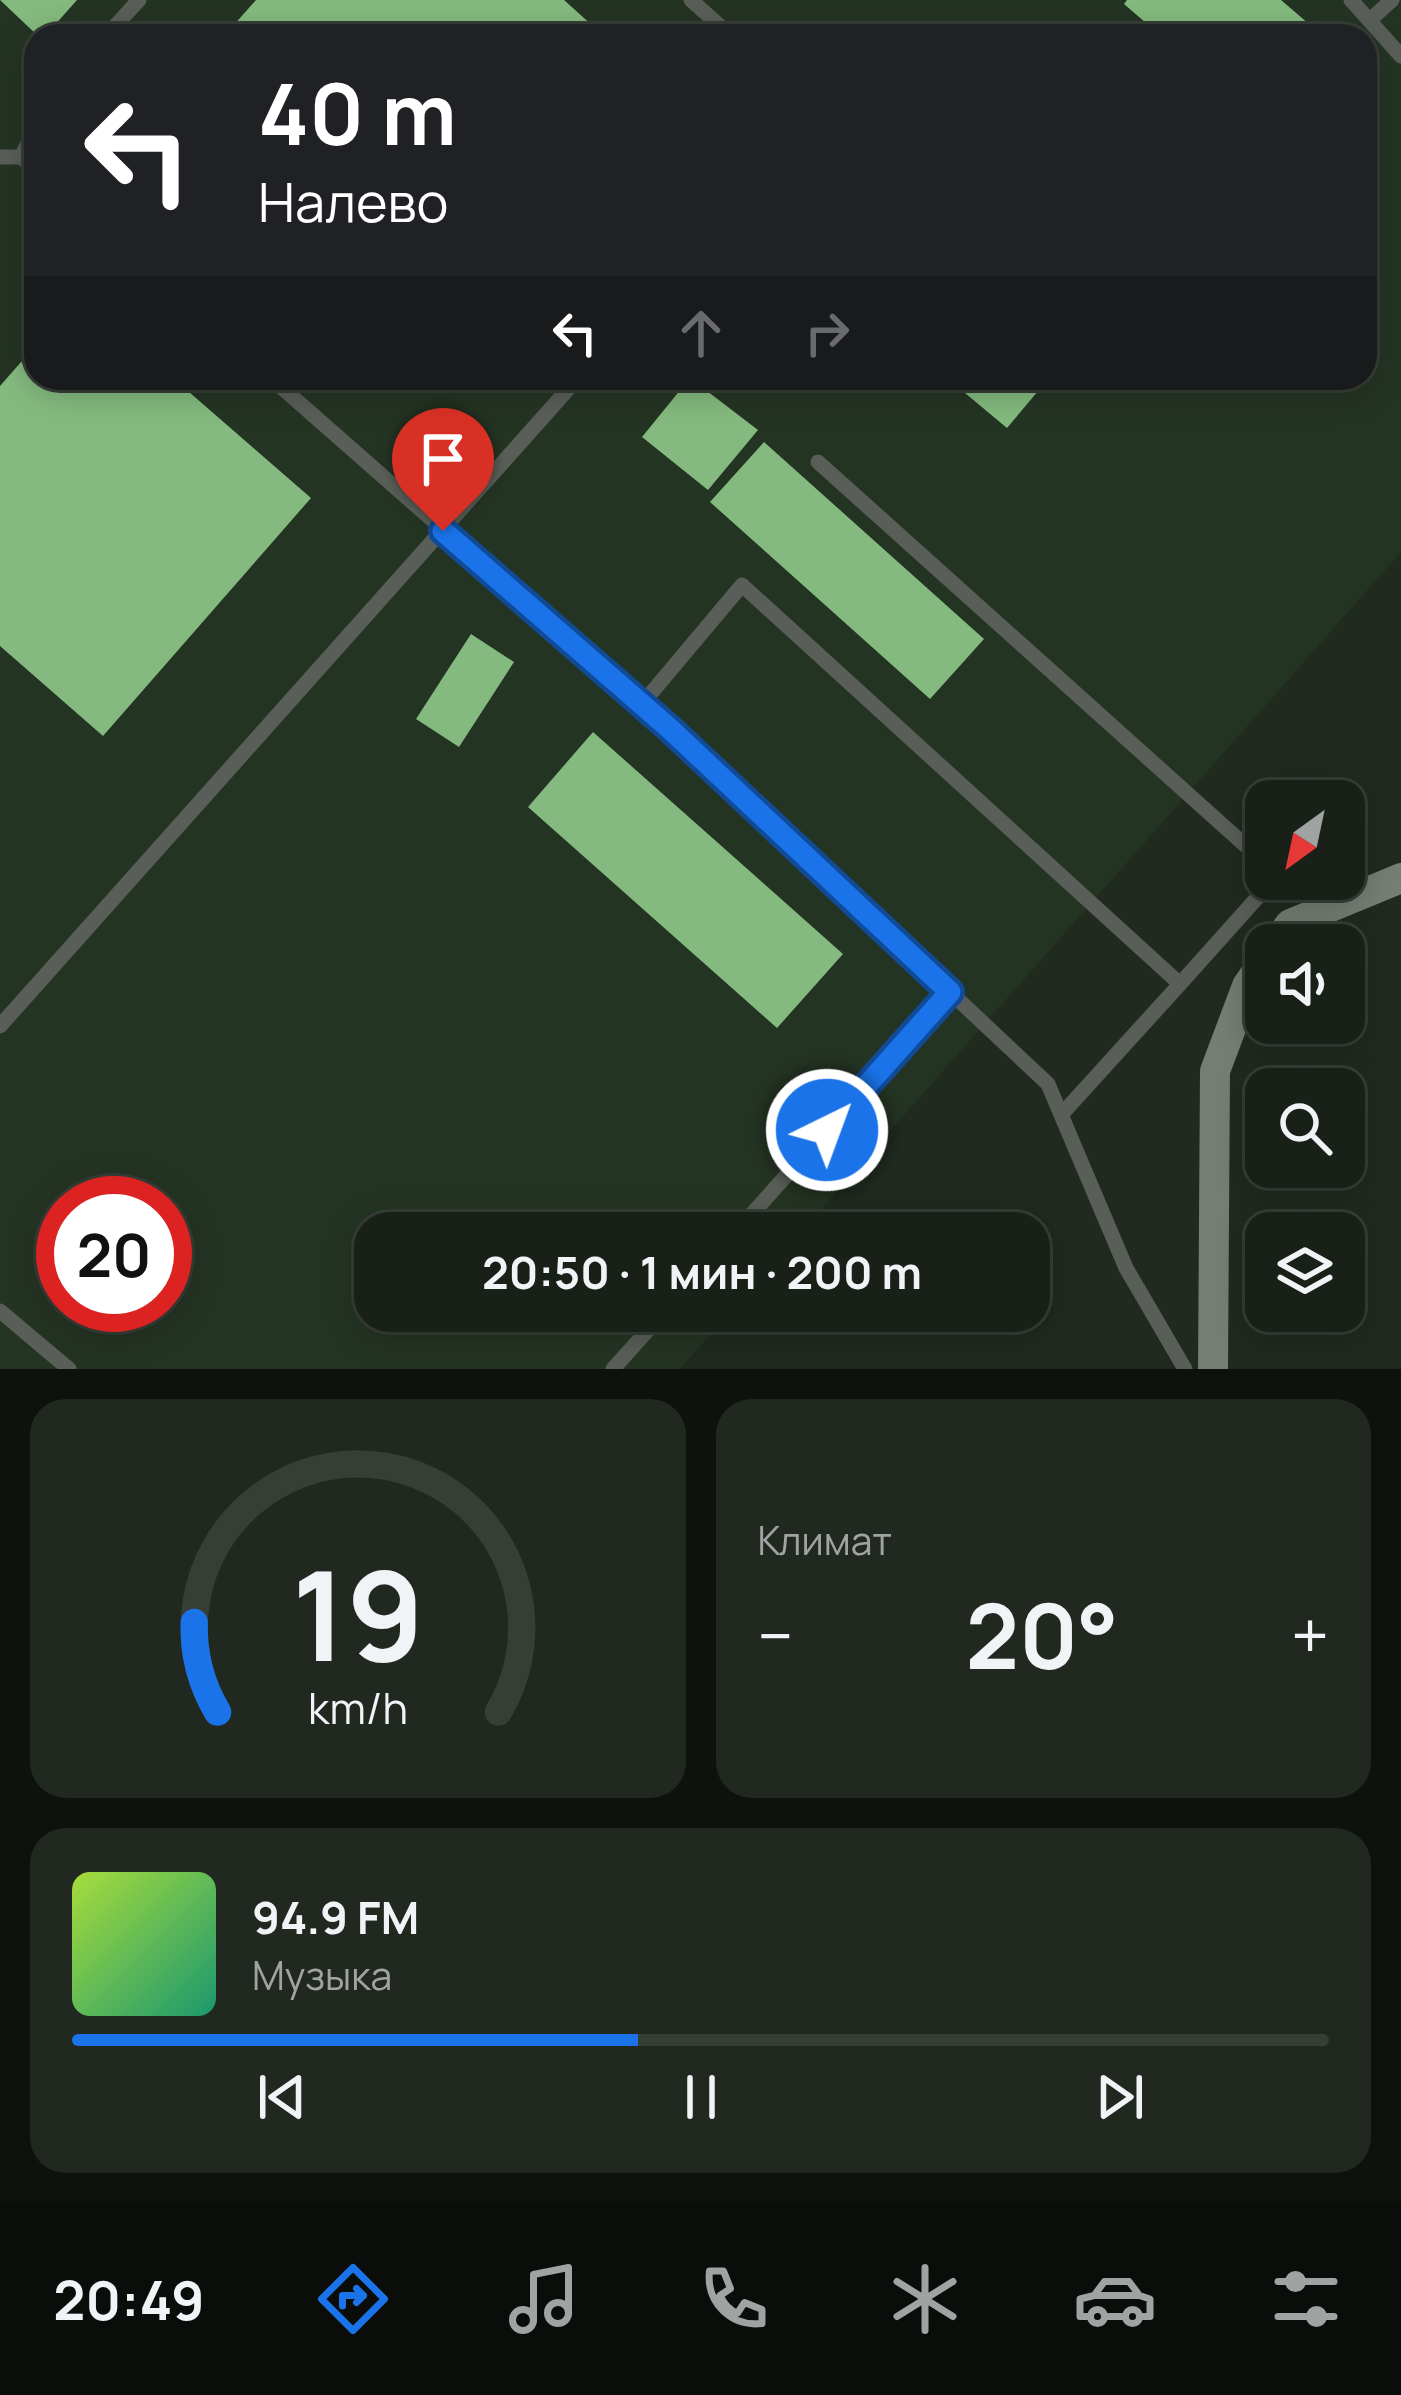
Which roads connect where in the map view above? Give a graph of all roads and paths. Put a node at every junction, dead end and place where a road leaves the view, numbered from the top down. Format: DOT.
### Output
graph roads {
  1 [pos="139,0"];
  2 [pos="691,0"];
  3 [pos="1351,0"];
  4 [pos="1392,0"];
  5 [pos="1370,20"];
  6 [pos="117,24"];
  7 [pos="717,24"];
  8 [pos="1373,24"];
  9 [pos="1377,28"];
  10 [pos="1401,56"];
  11 [pos="24,151"];
  12 [pos="0,157"];
  13 [pos="21,157"];
  14 [pos="24,160"];
  15 [pos="284,390"];
  16 [pos="567,390"];
  17 [pos="818,462"];
  18 [pos="443,531"];
  19 [pos="642,704"];
  20 [pos="1245,845"];
  21 [pos="1401,878"];
  22 [pos="1255,900"];
  23 [pos="1289,924"];
  24 [pos="1180,984"];
  25 [pos="1245,991"];
  26 [pos="950,992"];
  27 [pos="0,1026"];
  28 [pos="1061,1115"];
  29 [pos="754,1212"];
  30 [pos="0,1311"];
  31 [pos="647,1332"];
  32 [pos="69,1369"];
  33 [pos="614,1369"];
  34 [pos="1185,1369"];
  35 [pos="1213,1369"];
  1 -- 6 [label="lane"];
  2 -- 7 [label="lane"];
  3 -- 5 [label="lane"];
  4 -- 5 [label="lane"];
  5 -- 8 [label="lane"];
  9 -- 10 [label="lane"];
  11 -- 13 [label="lane"];
  12 -- 13 [label="lane"];
  13 -- 14 [label="lane"];
  15 -- 18 [label="lane"];
  16 -- 18 [label="lane"];
  17 -- 20 [label="lane"];
  18 -- 19 [label="lane"];
  18 -- 27 [label="lane"];
  19 -- 24 [label="lane"];
  19 -- 26 [label="lane"];
  21 -- 23 [label="main road"];
  22 -- 24 [label="lane"];
  24 -- 28 [label="lane"];
  25 -- 35 [label="main road"];
  26 -- 28 [label="lane"];
  26 -- 29 [label="lane"];
  28 -- 34 [label="lane"];
  30 -- 32 [label="lane"];
  31 -- 33 [label="lane"];
}
